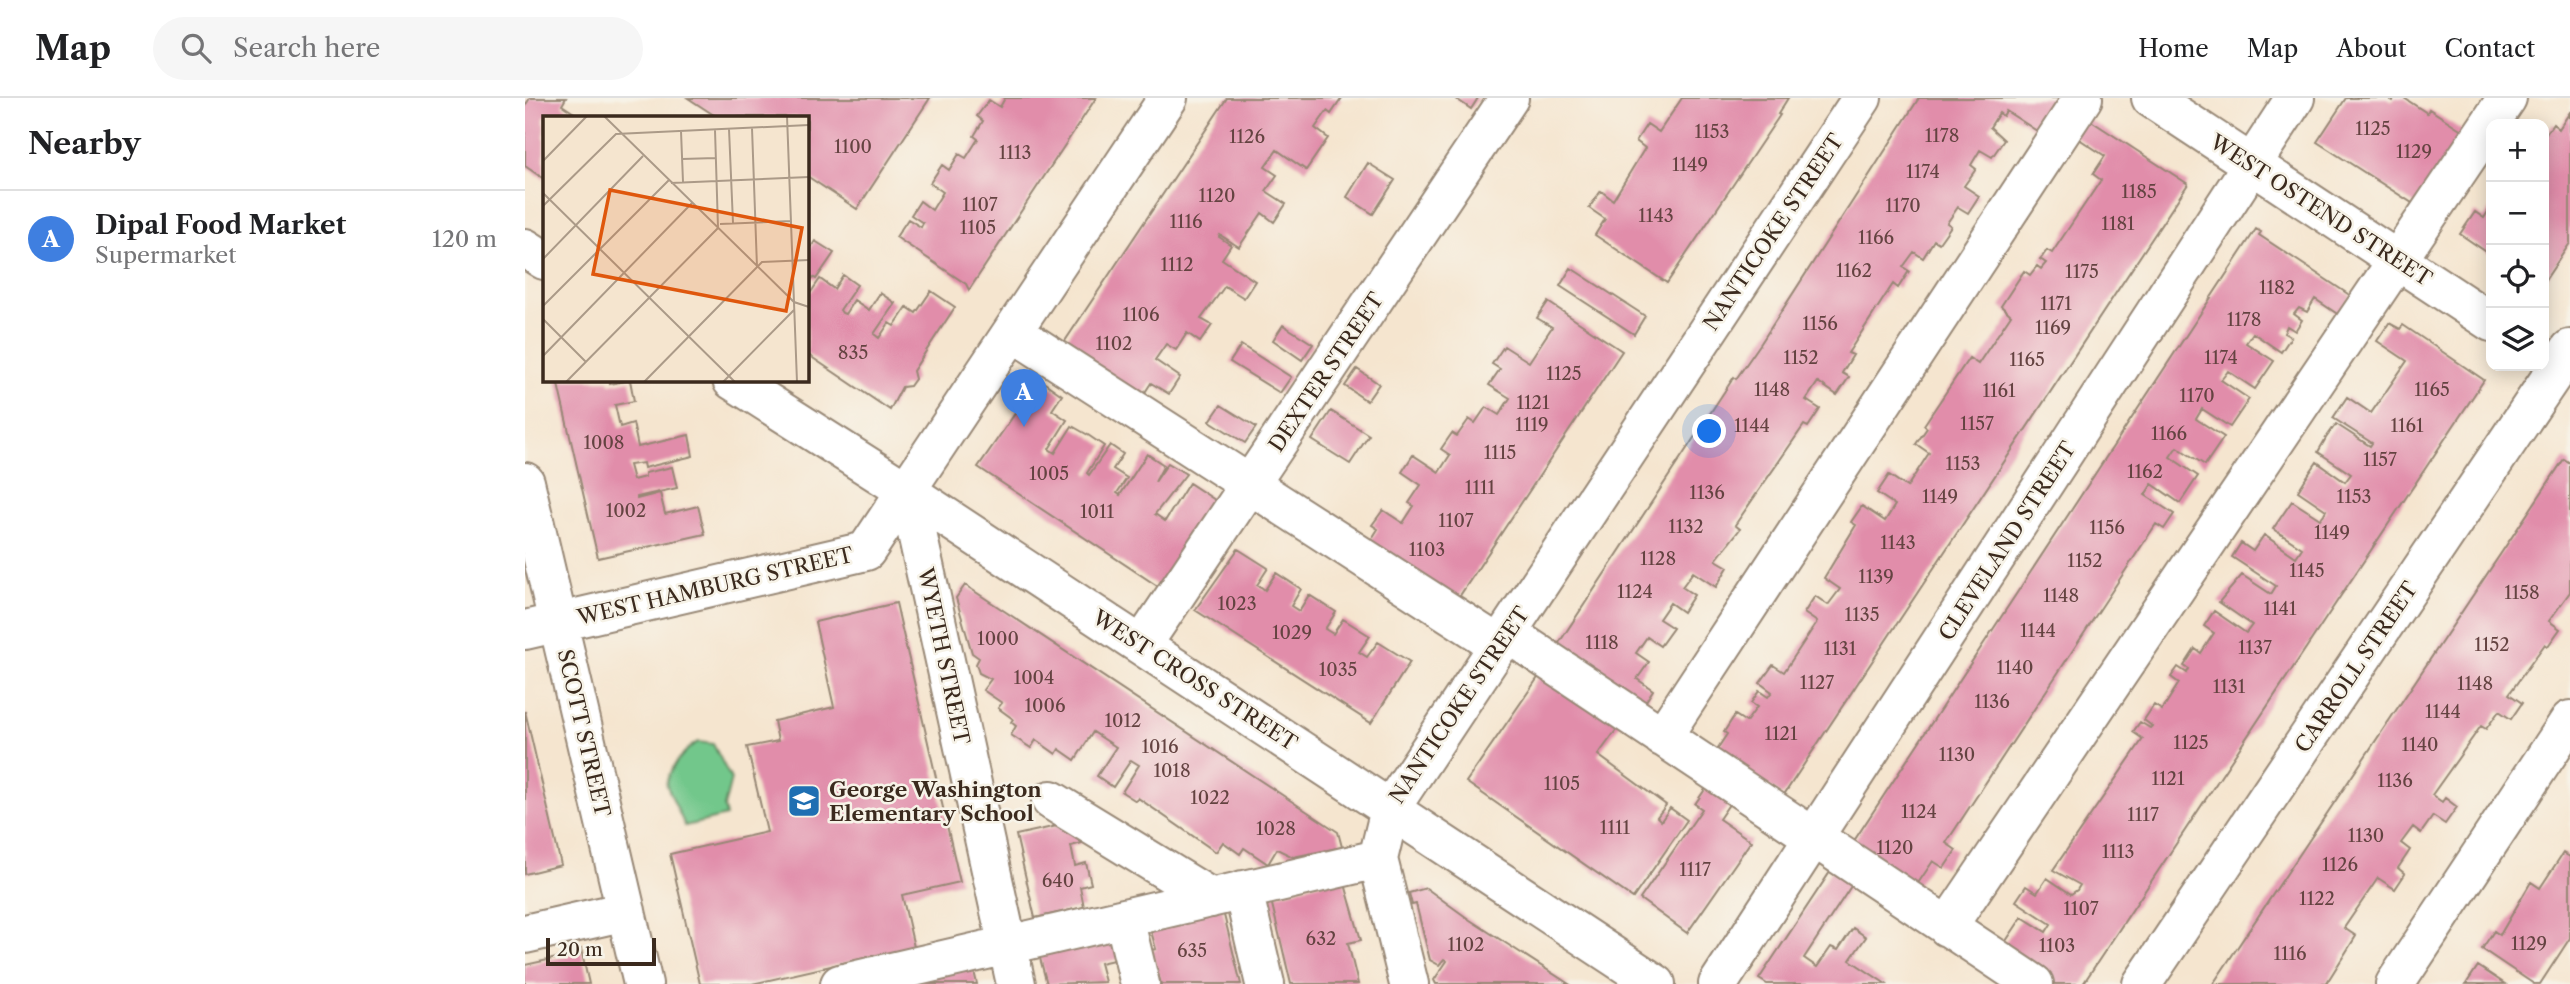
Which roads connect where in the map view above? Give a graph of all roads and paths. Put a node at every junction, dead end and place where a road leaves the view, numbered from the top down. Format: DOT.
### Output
graph roads {
  1 [pos="1168,98"];
  2 [pos="1509,98"];
  3 [pos="1862,98"];
  4 [pos="2083,98"];
  5 [pos="2151,98"];
  6 [pos="2295,98"];
  7 [pos="2507,98"];
  8 [pos="2251,164"];
  9 [pos="525,248"];
  10 [pos="543,259"];
  11 [pos="2398,260"];
  12 [pos="2486,319"];
  13 [pos="1013,332"];
  14 [pos="2561,361"];
  15 [pos="735,382"];
  16 [pos="525,482"];
  17 [pos="1250,485"];
  18 [pos="908,492"];
  19 [pos="542,627"];
  20 [pos="1503,639"];
  21 [pos="1142,645"];
  22 [pos="2570,720"];
  23 [pos="1662,737"];
  24 [pos="1051,800"];
  25 [pos="1390,808"];
  26 [pos="1814,840"];
  27 [pos="1378,859"];
  28 [pos="1227,894"];
  29 [pos="626,911"];
  30 [pos="1124,918"];
  31 [pos="1947,927"];
  32 [pos="525,934"];
  33 [pos="1007,945"];
  34 [pos="846,983"];
  35 [pos="643,984"];
  36 [pos="1016,984"];
  37 [pos="1140,984"];
  38 [pos="1265,984"];
  39 [pos="1409,984"];
  40 [pos="1655,984"];
  41 [pos="1718,984"];
  42 [pos="2034,984"];
  43 [pos="2142,984"];
  44 [pos="2395,984"];
  1 -- 13 [label="street, WEST HAMBURG STREET"];
  2 -- 17 [label="street, DEXTER STREET"];
  3 -- 20 [label="street, NANTICOKE STREET"];
  4 -- 23 [label="street"];
  5 -- 8 [label="street, WEST OSTEND STREET"];
  6 -- 8 [label="street, CLEVELAND STREET"];
  7 -- 11 [label="street"];
  8 -- 11 [label="street, WEST OSTEND STREET"];
  8 -- 26 [label="street, CLEVELAND STREET"];
  9 -- 10 [label="street"];
  11 -- 12 [label="street, WEST OSTEND STREET"];
  11 -- 31 [label="street"];
  13 -- 17 [label="street"];
  13 -- 18 [label="street, WEST HAMBURG STREET"];
  14 -- 43 [label="street, CARROLL STREET"];
  15 -- 18 [label="street, WEST CROSS STREET"];
  16 -- 19 [label="street, SCOTT STREET"];
  17 -- 20 [label="street"];
  17 -- 21 [label="street, DEXTER STREET"];
  18 -- 19 [label="street, WEST HAMBURG STREET"];
  18 -- 21 [label="street, WEST CROSS STREET"];
  18 -- 33 [label="street, WYETH STREET"];
  19 -- 29 [label="street, SCOTT STREET"];
  20 -- 23 [label="street"];
  20 -- 25 [label="street, NANTICOKE STREET"];
  21 -- 25 [label="street, WEST CROSS STREET"];
  22 -- 44 [label="street"];
  23 -- 26 [label="street"];
  24 -- 28 [label="street"];
  25 -- 27 [label="street, NANTICOKE STREET"];
  25 -- 40 [label="street, WEST CROSS STREET"];
  26 -- 31 [label="street"];
  26 -- 41 [label="street, CLEVELAND STREET"];
  27 -- 28 [label="street"];
  27 -- 39 [label="street"];
  28 -- 30 [label="street"];
  28 -- 38 [label="street"];
  29 -- 32 [label="street"];
  29 -- 35 [label="street, SCOTT STREET"];
  30 -- 33 [label="street"];
  30 -- 37 [label="street"];
  31 -- 42 [label="street"];
  33 -- 34 [label="street"];
  33 -- 36 [label="street, WYETH STREET"];
}
